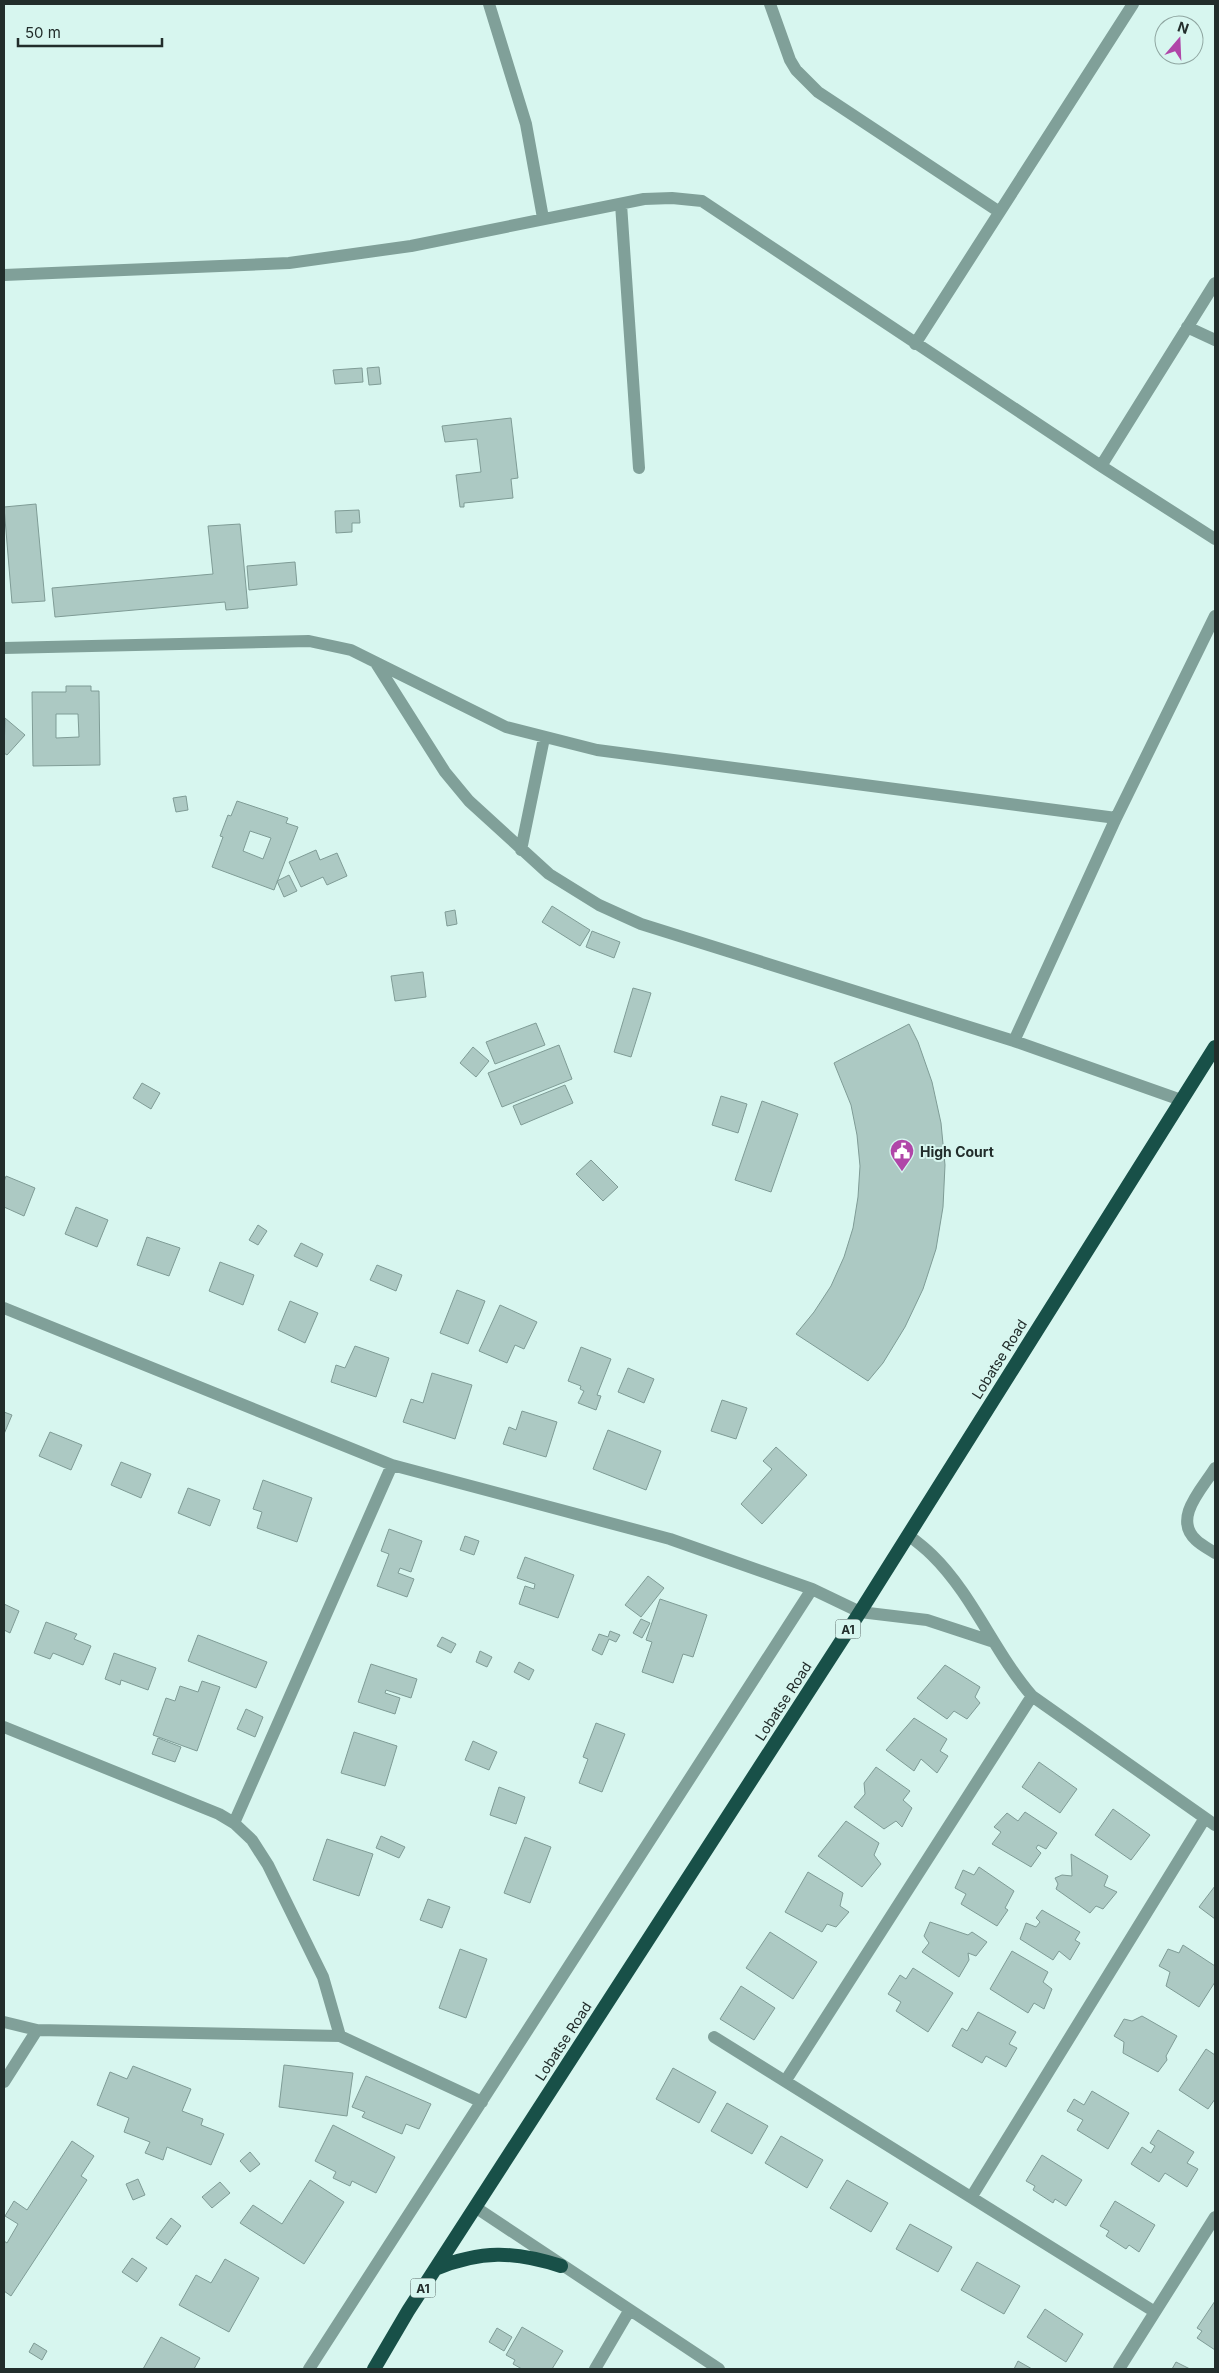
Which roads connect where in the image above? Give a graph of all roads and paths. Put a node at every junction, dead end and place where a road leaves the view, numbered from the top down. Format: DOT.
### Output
graph roads {
  1 [pos="489,4"];
  2 [pos="770,4"];
  3 [pos="1133,4"];
  4 [pos="621,204"];
  5 [pos="998,211"];
  6 [pos="543,218"];
  7 [pos="4,275"];
  8 [pos="1215,283"];
  9 [pos="1187,327"];
  10 [pos="1215,340"];
  11 [pos="915,344"];
  12 [pos="1100,466"];
  13 [pos="639,468"];
  14 [pos="1215,539"];
  15 [pos="1215,616"];
  16 [pos="4,648"];
  17 [pos="376,663"];
  18 [pos="544,738"];
  19 [pos="1116,818"];
  20 [pos="521,850"];
  21 [pos="1014,1041"];
  22 [pos="1215,1047"];
  23 [pos="1181,1100"];
  24 [pos="4,1308"];
  25 [pos="392,1465"];
  26 [pos="1215,1468"];
  27 [pos="908,1535"];
  28 [pos="1215,1553"];
  29 [pos="812,1589"];
  30 [pos="860,1612"];
  31 [pos="991,1641"];
  32 [pos="1032,1696"];
  33 [pos="4,1727"];
  34 [pos="234,1822"];
  35 [pos="1210,1822"];
  36 [pos="4,2022"];
  37 [pos="37,2030"];
  38 [pos="340,2036"];
  39 [pos="714,2037"];
  40 [pos="786,2080"];
  41 [pos="4,2082"];
  42 [pos="482,2102"];
  43 [pos="972,2196"];
  44 [pos="475,2207"];
  45 [pos="1215,2217"];
  46 [pos="561,2266"];
  47 [pos="435,2269"];
  48 [pos="629,2311"];
  49 [pos="1155,2312"];
  50 [pos="309,2369"];
  51 [pos="374,2369"];
  52 [pos="595,2369"];
  53 [pos="719,2369"];
  54 [pos="1119,2369"];
  1 -- 6 [label="street"];
  2 -- 5 [label="street"];
  3 -- 5 [label="street"];
  4 -- 6 [label="street"];
  4 -- 11 [label="street"];
  4 -- 13 [label="street"];
  5 -- 11 [label="street"];
  6 -- 7 [label="street"];
  8 -- 9 [label="street"];
  9 -- 10 [label="street"];
  9 -- 12 [label="street"];
  11 -- 12 [label="street"];
  12 -- 14 [label="street"];
  15 -- 19 [label="street"];
  16 -- 17 [label="street"];
  17 -- 18 [label="street"];
  17 -- 20 [label="street"];
  18 -- 19 [label="street"];
  18 -- 20 [label="street"];
  19 -- 21 [label="street"];
  20 -- 21 [label="street"];
  21 -- 23 [label="street"];
  22 -- 23 [label="highway, Lobatse Road / A1"];
  23 -- 27 [label="highway, Lobatse Road / A1"];
  24 -- 25 [label="street"];
  25 -- 29 [label="street"];
  25 -- 34 [label="street"];
  26 -- 28 [label="street"];
  27 -- 30 [label="highway, Lobatse Road / A1"];
  27 -- 31 [label="street"];
  29 -- 30 [label="street"];
  29 -- 42 [label="street"];
  30 -- 31 [label="street"];
  30 -- 44 [label="highway, Lobatse Road / A1"];
  31 -- 32 [label="street"];
  32 -- 35 [label="street"];
  32 -- 40 [label="street"];
  33 -- 34 [label="street"];
  34 -- 38 [label="street"];
  35 -- 43 [label="street"];
  36 -- 37 [label="street"];
  37 -- 38 [label="street"];
  37 -- 41 [label="street"];
  38 -- 42 [label="street"];
  39 -- 40 [label="street"];
  40 -- 43 [label="street"];
  42 -- 50 [label="street"];
  43 -- 49 [label="street"];
  44 -- 46 [label="street"];
  44 -- 47 [label="highway, Lobatse Road / A1"];
  45 -- 49 [label="street"];
  46 -- 47 [label="highway"];
  46 -- 48 [label="street"];
  47 -- 51 [label="highway, Lobatse Road / A1"];
  48 -- 52 [label="street"];
  48 -- 53 [label="street"];
  49 -- 54 [label="street"];
}
